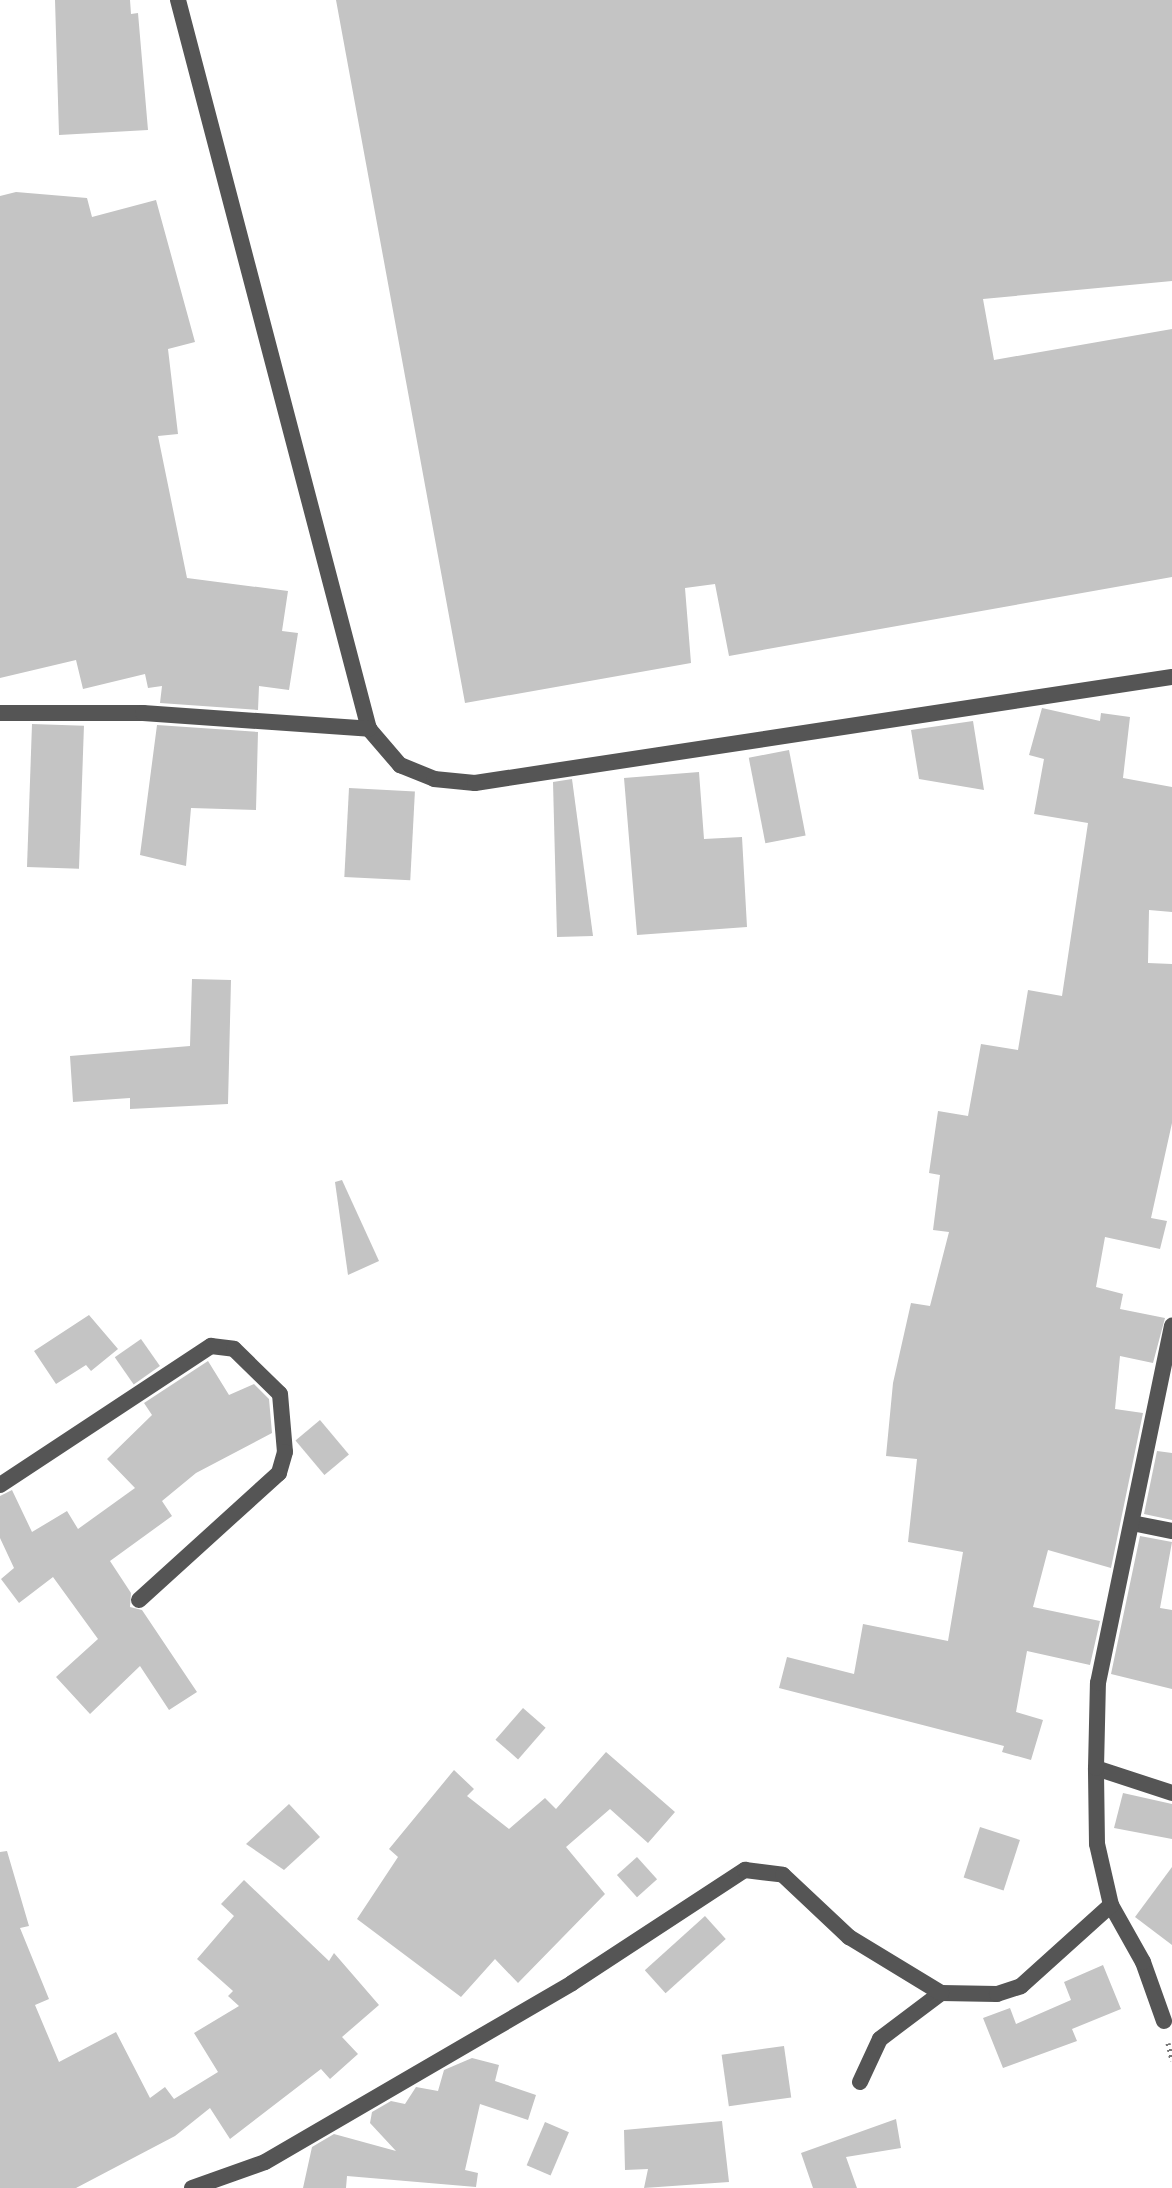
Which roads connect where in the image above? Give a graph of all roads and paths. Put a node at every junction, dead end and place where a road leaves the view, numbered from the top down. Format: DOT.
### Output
graph roads {
  1 [pos="178,0"];
  2 [pos="1172,677"];
  3 [pos="0,713"];
  4 [pos="369,729"];
  5 [pos="1172,1326"];
  6 [pos="0,1485"];
  7 [pos="1132,1523"];
  8 [pos="1172,1531"];
  9 [pos="139,1600"];
  10 [pos="1096,1768"];
  11 [pos="1172,1793"];
  12 [pos="1111,1905"];
  13 [pos="941,1993"];
  14 [pos="1164,2021"];
  15 [pos="860,2082"];
  16 [pos="192,2188"];
  1 -- 4 [label="street"];
  2 -- 4 [label="street"];
  3 -- 4 [label="street"];
  5 -- 7 [label="street"];
  6 -- 9 [label="street"];
  7 -- 8 [label="street"];
  7 -- 10 [label="street"];
  10 -- 11 [label="street"];
  10 -- 12 [label="street"];
  12 -- 13 [label="street"];
  12 -- 14 [label="street"];
  13 -- 15 [label="street"];
  13 -- 16 [label="street"];
}
